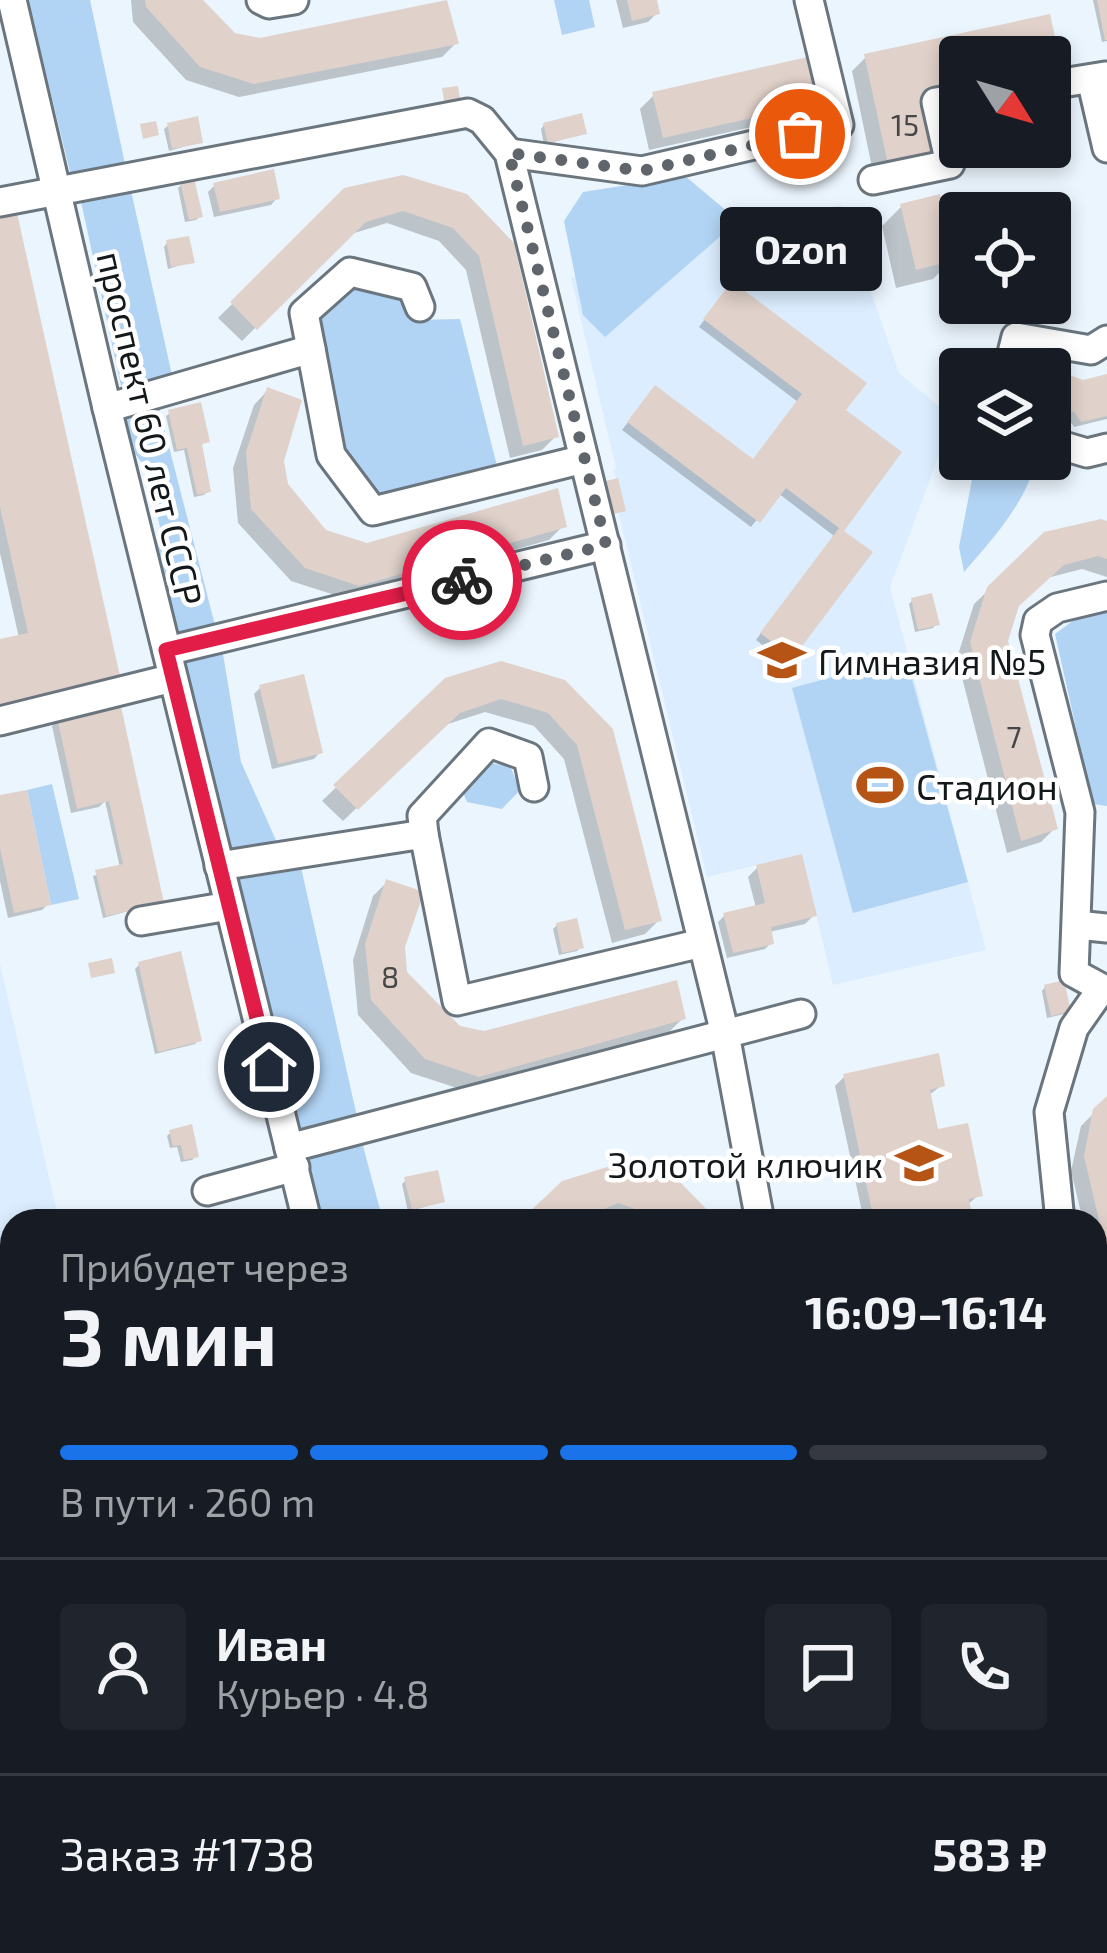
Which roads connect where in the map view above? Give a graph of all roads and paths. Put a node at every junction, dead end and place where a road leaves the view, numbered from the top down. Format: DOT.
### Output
graph roads {
  1 [pos="12,0"];
  2 [pos="262,0"];
  3 [pos="294,0"];
  4 [pos="809,0"];
  5 [pos="1099,77"];
  6 [pos="1107,148"];
  7 [pos="509,153"];
  8 [pos="939,166"];
  9 [pos="873,181"];
  10 [pos="58,190"];
  11 [pos="0,202"];
  12 [pos="420,307"];
  13 [pos="1107,340"];
  14 [pos="1013,348"];
  15 [pos="311,349"];
  16 [pos="107,408"];
  17 [pos="1071,448"];
  18 [pos="1107,448"];
  19 [pos="584,459"];
  20 [pos="606,545"];
  21 [pos="1107,596"];
  22 [pos="170,664"];
  23 [pos="0,721"];
  24 [pos="533,787"];
  25 [pos="1093,814"];
  26 [pos="424,834"];
  27 [pos="219,866"];
  28 [pos="229,906"];
  29 [pos="141,921"];
  30 [pos="1077,926"];
  31 [pos="1107,928"];
  32 [pos="702,943"];
  33 [pos="1104,991"];
  34 [pos="801,1014"];
  35 [pos="725,1034"];
  36 [pos="292,1158"];
  37 [pos="207,1191"];
  38 [pos="305,1209"];
  39 [pos="758,1209"];
  40 [pos="1059,1209"];
  1 -- 10 [label="street, проспект 60 лет СССР"];
  2 -- 3 [label="street"];
  4 -- 7 [label="street"];
  5 -- 6 [label="street"];
  7 -- 10 [label="street"];
  7 -- 19 [label="street"];
  8 -- 9 [label="street"];
  10 -- 11 [label="street"];
  10 -- 16 [label="street, проспект 60 лет СССР"];
  12 -- 15 [label="street"];
  13 -- 14 [label="street"];
  15 -- 16 [label="street"];
  15 -- 19 [label="street"];
  16 -- 22 [label="street, проспект 60 лет СССР"];
  17 -- 18 [label="street"];
  19 -- 20 [label="street"];
  20 -- 22 [label="street"];
  20 -- 32 [label="street"];
  21 -- 25 [label="street"];
  22 -- 23 [label="street"];
  22 -- 27 [label="street, проспект 60 лет СССР"];
  24 -- 26 [label="street"];
  25 -- 30 [label="street"];
  26 -- 27 [label="street"];
  26 -- 32 [label="street"];
  27 -- 28 [label="street, проспект 60 лет СССР"];
  28 -- 29 [label="street"];
  28 -- 36 [label="street, проспект 60 лет СССР"];
  30 -- 31 [label="street"];
  30 -- 33 [label="street"];
  32 -- 35 [label="street"];
  33 -- 40 [label="street"];
  34 -- 35 [label="street"];
  35 -- 36 [label="street"];
  35 -- 39 [label="street"];
  36 -- 37 [label="street"];
  36 -- 38 [label="street, проспект 60 лет СССР"];
}
